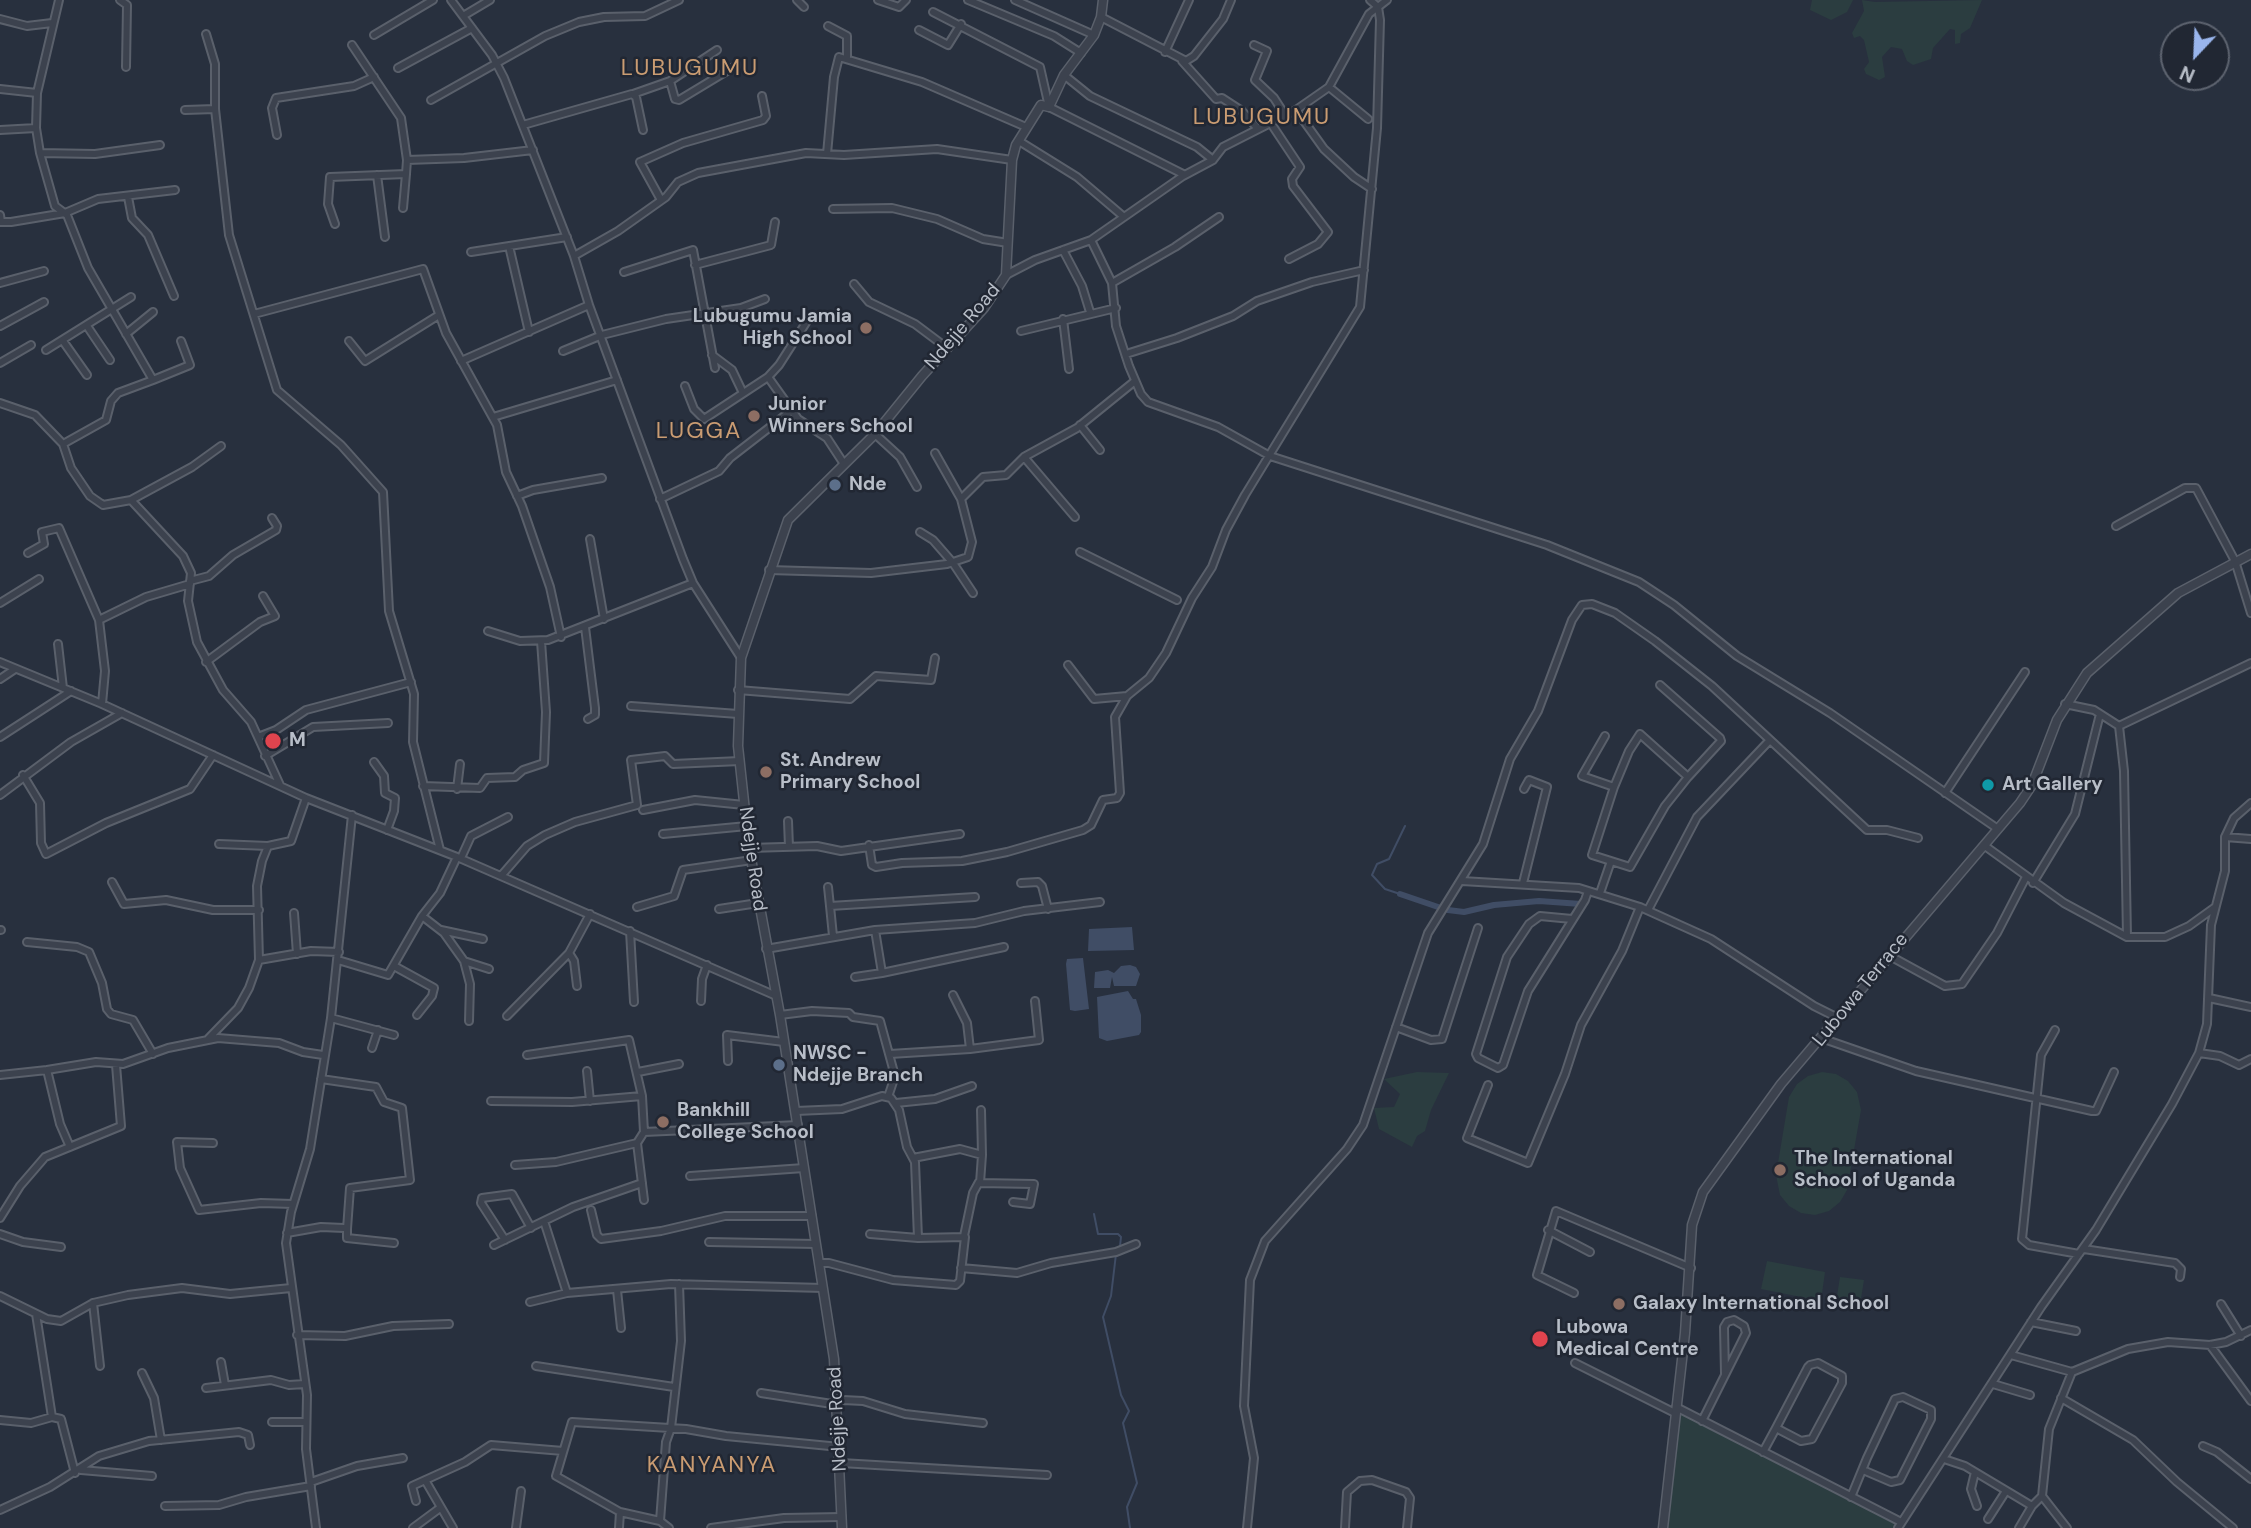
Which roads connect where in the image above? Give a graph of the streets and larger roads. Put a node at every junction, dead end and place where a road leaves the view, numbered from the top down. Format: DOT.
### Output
graph roads {
  1 [pos="59,0"];
  2 [pos="120,0"];
  3 [pos="433,0"];
  4 [pos="451,0"];
  5 [pos="490,0"];
  6 [pos="679,0"];
  7 [pos="797,0"];
  8 [pos="878,0"];
  9 [pos="906,0"];
  10 [pos="968,0"];
  11 [pos="1015,0"];
  12 [pos="1103,0"];
  13 [pos="1189,0"];
  14 [pos="1231,0"];
  15 [pos="1370,0"];
  16 [pos="1387,0"];
  17 [pos="1378,7"];
  18 [pos="804,8"];
  19 [pos="933,12"];
  20 [pos="463,16"];
  21 [pos="1101,17"];
  22 [pos="0,19"];
  23 [pos="52,23"];
  24 [pos="961,24"];
  25 [pos="828,26"];
  26 [pos="472,28"];
  27 [pos="919,30"];
  28 [pos="206,34"];
  29 [pos="374,35"];
  30 [pos="1094,35"];
  31 [pos="1254,45"];
  32 [pos="352,46"];
  33 [pos="717,50"];
  34 [pos="1165,51"];
  35 [pos="1081,53"];
  36 [pos="847,57"];
  37 [pos="1182,61"];
  38 [pos="498,65"];
  39 [pos="737,65"];
  40 [pos="126,67"];
  41 [pos="398,68"];
  42 [pos="1064,75"];
  43 [pos="374,77"];
  44 [pos="670,81"];
  45 [pos="1329,88"];
  46 [pos="0,89"];
  47 [pos="37,93"];
  48 [pos="633,94"];
  49 [pos="762,96"];
  50 [pos="430,100"];
  51 [pos="1048,107"];
  52 [pos="215,109"];
  53 [pos="185,110"];
  54 [pos="1296,110"];
  55 [pos="1285,115"];
  56 [pos="1368,119"];
  57 [pos="1270,122"];
  58 [pos="523,125"];
  59 [pos="1026,127"];
  60 [pos="36,128"];
  61 [pos="1258,129"];
  62 [pos="0,130"];
  63 [pos="643,130"];
  64 [pos="277,135"];
  65 [pos="1019,141"];
  66 [pos="160,145"];
  67 [pos="533,150"];
  68 [pos="40,153"];
  69 [pos="827,155"];
  70 [pos="407,160"];
  71 [pos="1012,160"];
  72 [pos="1213,160"];
  73 [pos="406,174"];
  74 [pos="377,175"];
  75 [pos="1185,175"];
  76 [pos="1372,189"];
  77 [pos="175,190"];
  78 [pos="128,197"];
  79 [pos="661,200"];
  80 [pos="403,208"];
  81 [pos="833,209"];
  82 [pos="65,212"];
  83 [pos="1124,217"];
  84 [pos="1219,217"];
  85 [pos="0,220"];
  86 [pos="775,222"];
  87 [pos="335,224"];
  88 [pos="385,237"];
  89 [pos="567,237"];
  90 [pos="1091,240"];
  91 [pos="1008,243"];
  92 [pos="509,246"];
  93 [pos="1063,250"];
  94 [pos="471,252"];
  95 [pos="575,256"];
  96 [pos="1289,259"];
  97 [pos="695,265"];
  98 [pos="1364,270"];
  99 [pos="44,271"];
  100 [pos="624,272"];
  101 [pos="1006,275"];
  102 [pos="0,283"];
  103 [pos="1112,283"];
  104 [pos="854,284"];
  105 [pos="174,296"];
  106 [pos="131,297"];
  107 [pos="765,299"];
  108 [pos="44,302"];
  109 [pos="589,305"];
  110 [pos="110,308"];
  111 [pos="1116,309"];
  112 [pos="153,312"];
  113 [pos="1090,312"];
  114 [pos="704,313"];
  115 [pos="254,314"];
  116 [pos="439,315"];
  117 [pos="809,318"];
  118 [pos="1063,318"];
  119 [pos="87,326"];
  120 [pos="0,327"];
  121 [pos="1021,331"];
  122 [pos="528,332"];
  123 [pos="126,334"];
  124 [pos="602,335"];
  125 [pos="63,341"];
  126 [pos="181,341"];
  127 [pos="349,341"];
  128 [pos="31,345"];
  129 [pos="947,348"];
  130 [pos="46,350"];
  131 [pos="563,351"];
  132 [pos="1126,354"];
  133 [pos="712,355"];
  134 [pos="110,360"];
  135 [pos="461,361"];
  136 [pos="0,363"];
  137 [pos="715,368"];
  138 [pos="1069,369"];
  139 [pos="87,376"];
  140 [pos="768,377"];
  141 [pos="153,380"];
  142 [pos="617,380"];
  143 [pos="1135,381"];
  144 [pos="685,386"];
  145 [pos="743,393"];
  146 [pos="0,403"];
  147 [pos="792,410"];
  148 [pos="493,416"];
  149 [pos="1080,425"];
  150 [pos="875,434"];
  151 [pos="63,444"];
  152 [pos="220,446"];
  153 [pos="1100,450"];
  154 [pos="935,453"];
  155 [pos="1270,456"];
  156 [pos="1024,457"];
  157 [pos="844,464"];
  158 [pos="602,478"];
  159 [pos="917,487"];
  160 [pos="517,496"];
  161 [pos="660,499"];
  162 [pos="961,499"];
  163 [pos="131,500"];
  164 [pos="1076,517"];
  165 [pos="272,518"];
  166 [pos="2116,526"];
  167 [pos="920,532"];
  168 [pos="590,539"];
  169 [pos="1080,552"];
  170 [pos="29,553"];
  171 [pos="2251,554"];
  172 [pos="2235,561"];
  173 [pos="953,563"];
  174 [pos="769,570"];
  175 [pos="38,579"];
  176 [pos="190,583"];
  177 [pos="693,583"];
  178 [pos="973,593"];
  179 [pos="263,596"];
  180 [pos="1177,600"];
  181 [pos="0,603"];
  182 [pos="2251,613"];
  183 [pos="604,618"];
  184 [pos="99,620"];
  185 [pos="585,627"];
  186 [pos="488,631"];
  187 [pos="561,637"];
  188 [pos="541,641"];
  189 [pos="58,644"];
  190 [pos="741,658"];
  191 [pos="935,658"];
  192 [pos="0,662"];
  193 [pos="206,662"];
  194 [pos="2251,663"];
  195 [pos="1068,665"];
  196 [pos="15,668"];
  197 [pos="2025,672"];
  198 [pos="0,679"];
  199 [pos="411,682"];
  200 [pos="1660,685"];
  201 [pos="63,688"];
  202 [pos="738,690"];
  203 [pos="71,691"];
  204 [pos="1127,696"];
  205 [pos="102,704"];
  206 [pos="2065,704"];
  207 [pos="631,706"];
  208 [pos="122,713"];
  209 [pos="738,714"];
  210 [pos="2100,714"];
  211 [pos="588,719"];
  212 [pos="388,723"];
  213 [pos="2119,726"];
  214 [pos="1605,736"];
  215 [pos="0,737"];
  216 [pos="258,737"];
  217 [pos="1769,741"];
  218 [pos="213,755"];
  219 [pos="265,756"];
  220 [pos="740,761"];
  221 [pos="374,762"];
  222 [pos="460,764"];
  223 [pos="23,775"];
  224 [pos="1688,777"];
  225 [pos="280,785"];
  226 [pos="423,786"];
  227 [pos="1614,787"];
  228 [pos="457,789"];
  229 [pos="1524,789"];
  230 [pos="1945,793"];
  231 [pos="0,795"];
  232 [pos="306,798"];
  233 [pos="2251,803"];
  234 [pos="744,805"];
  235 [pos="643,810"];
  236 [pos="352,815"];
  237 [pos="508,817"];
  238 [pos="788,821"];
  239 [pos="747,825"];
  240 [pos="1998,829"];
  241 [pos="387,830"];
  242 [pos="663,834"];
  243 [pos="960,834"];
  244 [pos="2225,837"];
  245 [pos="1918,838"];
  246 [pos="2251,839"];
  247 [pos="219,844"];
  248 [pos="869,845"];
  249 [pos="268,846"];
  250 [pos="1985,846"];
  251 [pos="789,847"];
  252 [pos="749,848"];
  253 [pos="440,850"];
  254 [pos="459,858"];
  255 [pos="752,860"];
  256 [pos="1611,861"];
  257 [pos="501,876"];
  258 [pos="2026,877"];
  259 [pos="1462,881"];
  260 [pos="112,882"];
  261 [pos="1021,883"];
  262 [pos="1523,883"];
  263 [pos="2034,883"];
  264 [pos="828,887"];
  265 [pos="1588,891"];
  266 [pos="1600,893"];
  267 [pos="975,897"];
  268 [pos="1100,901"];
  269 [pos="758,903"];
  270 [pos="830,906"];
  271 [pos="637,907"];
  272 [pos="1640,907"];
  273 [pos="2214,908"];
  274 [pos="719,909"];
  275 [pos="1048,909"];
  276 [pos="259,910"];
  277 [pos="1648,910"];
  278 [pos="294,913"];
  279 [pos="590,914"];
  280 [pos="422,916"];
  281 [pos="1572,919"];
  282 [pos="1478,928"];
  283 [pos="440,929"];
  284 [pos="875,930"];
  285 [pos="630,931"];
  286 [pos="833,936"];
  287 [pos="2127,937"];
  288 [pos="483,939"];
  289 [pos="27,942"];
  290 [pos="1003,947"];
  291 [pos="766,949"];
  292 [pos="569,953"];
  293 [pos="297,954"];
  294 [pos="339,956"];
  295 [pos="1890,956"];
  296 [pos="260,960"];
  297 [pos="464,961"];
  298 [pos="707,965"];
  299 [pos="394,966"];
  300 [pos="489,969"];
  301 [pos="882,973"];
  302 [pos="855,977"];
  303 [pos="578,986"];
  304 [pos="774,995"];
  305 [pos="953,995"];
  306 [pos="2209,998"];
  307 [pos="701,1001"];
  308 [pos="1035,1001"];
  309 [pos="634,1002"];
  310 [pos="2251,1007"];
  311 [pos="780,1015"];
  312 [pos="417,1016"];
  313 [pos="507,1016"];
  314 [pos="331,1018"];
  315 [pos="1838,1018"];
  316 [pos="470,1021"];
  317 [pos="1396,1027"];
  318 [pos="378,1030"];
  319 [pos="2055,1030"];
  320 [pos="394,1035"];
  321 [pos="1821,1038"];
  322 [pos="208,1039"];
  323 [pos="784,1042"];
  324 [pos="372,1048"];
  325 [pos="970,1049"];
  326 [pos="2199,1053"];
  327 [pos="153,1054"];
  328 [pos="890,1054"];
  329 [pos="323,1055"];
  330 [pos="527,1055"];
  331 [pos="2251,1059"];
  332 [pos="728,1061"];
  333 [pos="679,1064"];
  334 [pos="116,1065"];
  335 [pos="47,1070"];
  336 [pos="587,1071"];
  337 [pos="2114,1072"];
  338 [pos="638,1073"];
  339 [pos="0,1075"];
  340 [pos="321,1079"];
  341 [pos="1488,1085"];
  342 [pos="971,1086"];
  343 [pos="642,1096"];
  344 [pos="2036,1096"];
  345 [pos="888,1097"];
  346 [pos="491,1101"];
  347 [pos="590,1101"];
  348 [pos="896,1103"];
  349 [pos="981,1110"];
  350 [pos="796,1111"];
  351 [pos="798,1125"];
  352 [pos="644,1132"];
  353 [pos="213,1143"];
  354 [pos="637,1143"];
  355 [pos="70,1147"];
  356 [pos="982,1155"];
  357 [pos="913,1157"];
  358 [pos="515,1165"];
  359 [pos="804,1168"];
  360 [pos="690,1176"];
  361 [pos="979,1182"];
  362 [pos="642,1183"];
  363 [pos="644,1200"];
  364 [pos="1013,1202"];
  365 [pos="293,1205"];
  366 [pos="591,1210"];
  367 [pos="812,1216"];
  368 [pos="0,1218"];
  369 [pos="544,1220"];
  370 [pos="531,1228"];
  371 [pos="347,1229"];
  372 [pos="1548,1230"];
  373 [pos="287,1233"];
  374 [pos="0,1234"];
  375 [pos="870,1234"];
  376 [pos="964,1236"];
  377 [pos="918,1238"];
  378 [pos="505,1240"];
  379 [pos="709,1242"];
  380 [pos="394,1243"];
  381 [pos="816,1244"];
  382 [pos="1136,1244"];
  383 [pos="494,1245"];
  384 [pos="61,1247"];
  385 [pos="1590,1251"];
  386 [pos="2081,1251"];
  387 [pos="819,1263"];
  388 [pos="961,1268"];
  389 [pos="1691,1268"];
  390 [pos="2180,1277"];
  391 [pos="679,1284"];
  392 [pos="291,1288"];
  393 [pos="823,1288"];
  394 [pos="617,1290"];
  395 [pos="567,1293"];
  396 [pos="1574,1293"];
  397 [pos="0,1296"];
  398 [pos="530,1302"];
  399 [pos="93,1303"];
  400 [pos="2221,1304"];
  401 [pos="36,1314"];
  402 [pos="2031,1322"];
  403 [pos="449,1324"];
  404 [pos="621,1328"];
  405 [pos="2251,1330"];
  406 [pos="2076,1331"];
  407 [pos="297,1335"];
  408 [pos="2241,1336"];
  409 [pos="2210,1345"];
  410 [pos="2011,1355"];
  411 [pos="221,1362"];
  412 [pos="1575,1363"];
  413 [pos="100,1366"];
  414 [pos="536,1366"];
  415 [pos="2072,1372"];
  416 [pos="142,1373"];
  417 [pos="1725,1374"];
  418 [pos="305,1384"];
  419 [pos="1993,1384"];
  420 [pos="225,1385"];
  421 [pos="674,1387"];
  422 [pos="206,1388"];
  423 [pos="761,1392"];
  424 [pos="2030,1395"];
  425 [pos="2061,1398"];
  426 [pos="2251,1401"];
  427 [pos="839,1404"];
  428 [pos="1675,1410"];
  429 [pos="52,1417"];
  430 [pos="0,1420"];
  431 [pos="1702,1420"];
  432 [pos="272,1422"];
  433 [pos="306,1422"];
  434 [pos="983,1423"];
  435 [pos="671,1428"];
  436 [pos="1776,1428"];
  437 [pos="161,1440"];
  438 [pos="250,1445"];
  439 [pos="2203,1446"];
  440 [pos="840,1447"];
  441 [pos="563,1451"];
  442 [pos="1763,1452"];
  443 [pos="402,1458"];
  444 [pos="1944,1459"];
  445 [pos="841,1463"];
  446 [pos="1863,1470"];
  447 [pos="78,1472"];
  448 [pos="1975,1472"];
  449 [pos="1047,1475"];
  450 [pos="152,1476"];
  451 [pos="2251,1479"];
  452 [pos="425,1480"];
  453 [pos="311,1484"];
  454 [pos="521,1491"];
  455 [pos="2006,1491"];
  456 [pos="2042,1496"];
  457 [pos="1852,1497"];
  458 [pos="416,1501"];
  459 [pos="165,1506"];
  460 [pos="1977,1506"];
  461 [pos="2032,1506"];
  462 [pos="440,1508"];
  463 [pos="0,1510"];
  464 [pos="620,1512"];
  465 [pos="842,1517"];
  466 [pos="1988,1519"];
  467 [pos="660,1521"];
  468 [pos="763,1525"];
  469 [pos="1900,1525"];
  470 [pos="316,1528"];
  471 [pos="413,1528"];
  472 [pos="453,1528"];
  473 [pos="516,1528"];
  474 [pos="619,1528"];
  475 [pos="669,1528"];
  476 [pos="710,1528"];
  477 [pos="842,1528"];
  478 [pos="1247,1528"];
  479 [pos="1345,1528"];
  480 [pos="1407,1528"];
  481 [pos="1663,1528"];
  482 [pos="2019,1528"];
  483 [pos="2067,1528"];
  484 [pos="2233,1528"];
  1 -- 23 [label="street"];
  2 -- 40 [label="street"];
  3 -- 29 [label="street"];
  4 -- 20 [label="street"];
  5 -- 20 [label="street"];
  6 -- 38 [label="street"];
  7 -- 18 [label="street"];
  8 -- 9 [label="street"];
  10 -- 35 [label="street"];
  11 -- 30 [label="street"];
  12 -- 21 [label="street"];
  13 -- 34 [label="street"];
  14 -- 37 [label="street"];
  15 -- 17 [label="street"];
  16 -- 17 [label="street"];
  17 -- 45 [label="street"];
  17 -- 76 [label="street"];
  19 -- 24 [label="street"];
  20 -- 26 [label="street"];
  21 -- 30 [label="street"];
  21 -- 34 [label="street"];
  22 -- 23 [label="street"];
  23 -- 47 [label="street"];
  24 -- 27 [label="street"];
  24 -- 51 [label="street"];
  25 -- 36 [label="street"];
  26 -- 38 [label="street"];
  26 -- 41 [label="street"];
  28 -- 52 [label="street"];
  30 -- 35 [label="street"];
  31 -- 55 [label="street"];
  32 -- 43 [label="street"];
  33 -- 44 [label="street"];
  34 -- 37 [label="street"];
  35 -- 42 [label="street"];
  36 -- 59 [label="street"];
  36 -- 69 [label="street"];
  37 -- 61 [label="street"];
  38 -- 50 [label="street"];
  38 -- 58 [label="street"];
  39 -- 44 [label="street"];
  42 -- 51 [label="street"];
  42 -- 72 [label="street"];
  43 -- 64 [label="street"];
  43 -- 70 [label="street"];
  44 -- 48 [label="street"];
  45 -- 54 [label="street"];
  45 -- 56 [label="street"];
  46 -- 47 [label="street"];
  47 -- 60 [label="street"];
  48 -- 58 [label="street"];
  48 -- 63 [label="street"];
  49 -- 79 [label="street"];
  51 -- 59 [label="street"];
  51 -- 75 [label="street"];
  52 -- 53 [label="street"];
  52 -- 115 [label="street"];
  54 -- 55 [label="street"];
  54 -- 76 [label="street"];
  55 -- 57 [label="street"];
  57 -- 61 [label="street"];
  57 -- 96 [label="street"];
  58 -- 67 [label="street"];
  59 -- 65 [label="street"];
  60 -- 62 [label="street"];
  60 -- 68 [label="street"];
  61 -- 72 [label="street"];
  65 -- 71 [label="street"];
  65 -- 83 [label="street"];
  66 -- 68 [label="street"];
  67 -- 70 [label="street"];
  67 -- 89 [label="street"];
  68 -- 82 [label="street"];
  69 -- 71 [label="street"];
  69 -- 79 [label="street"];
  70 -- 73 [label="street"];
  71 -- 91 [label="street"];
  72 -- 75 [label="street"];
  73 -- 74 [label="street"];
  73 -- 80 [label="street"];
  74 -- 87 [label="street"];
  74 -- 88 [label="street"];
  75 -- 83 [label="street"];
  76 -- 98 [label="street"];
  77 -- 78 [label="street"];
  78 -- 82 [label="street"];
  78 -- 105 [label="street"];
  79 -- 95 [label="street"];
  81 -- 91 [label="street"];
  82 -- 85 [label="street"];
  82 -- 110 [label="street"];
  83 -- 90 [label="street"];
  84 -- 103 [label="street"];
  86 -- 97 [label="street"];
  89 -- 92 [label="street"];
  89 -- 95 [label="street"];
  90 -- 93 [label="street"];
  90 -- 103 [label="street"];
  91 -- 101 [label="street"];
  92 -- 94 [label="street"];
  92 -- 122 [label="street"];
  93 -- 101 [label="street"];
  93 -- 113 [label="street"];
  95 -- 109 [label="street"];
  97 -- 100 [label="street"];
  97 -- 114 [label="street"];
  98 -- 132 [label="street"];
  98 -- 155 [label="street"];
  99 -- 102 [label="street"];
  101 -- 129 [label="street, Ndejje Road"];
  103 -- 111 [label="street"];
  104 -- 129 [label="street"];
  106 -- 110 [label="street"];
  107 -- 114 [label="street"];
  108 -- 120 [label="street"];
  109 -- 122 [label="street"];
  109 -- 124 [label="street"];
  110 -- 119 [label="street"];
  110 -- 123 [label="street"];
  111 -- 113 [label="street"];
  111 -- 132 [label="street"];
  112 -- 123 [label="street"];
  113 -- 118 [label="street"];
  114 -- 124 [label="street"];
  114 -- 133 [label="street"];
  115 -- 116 [label="street"];
  115 -- 199 [label="street"];
  116 -- 127 [label="street"];
  116 -- 135 [label="street"];
  117 -- 140 [label="street"];
  118 -- 121 [label="street"];
  118 -- 138 [label="street"];
  119 -- 125 [label="street"];
  119 -- 134 [label="street"];
  122 -- 135 [label="street"];
  123 -- 141 [label="street"];
  124 -- 131 [label="street"];
  124 -- 142 [label="street"];
  125 -- 130 [label="street"];
  125 -- 139 [label="street"];
  126 -- 141 [label="street"];
  128 -- 136 [label="street"];
  129 -- 150 [label="street, Ndejje Road"];
  132 -- 143 [label="street"];
  133 -- 137 [label="street"];
  133 -- 145 [label="street"];
  135 -- 148 [label="street"];
  140 -- 145 [label="street"];
  140 -- 147 [label="street"];
  141 -- 151 [label="street"];
  142 -- 148 [label="street"];
  142 -- 161 [label="street"];
  143 -- 149 [label="street"];
  143 -- 155 [label="street"];
  144 -- 145 [label="street"];
  146 -- 151 [label="street"];
  147 -- 157 [label="street"];
  147 -- 161 [label="street"];
  148 -- 160 [label="street"];
  149 -- 153 [label="street"];
  149 -- 156 [label="street"];
  150 -- 157 [label="street, Ndejje Road"];
  150 -- 159 [label="street"];
  151 -- 163 [label="street"];
  152 -- 163 [label="street"];
  154 -- 162 [label="street"];
  155 -- 204 [label="street"];
  155 -- 230 [label="street"];
  156 -- 162 [label="street"];
  156 -- 164 [label="street"];
  157 -- 174 [label="street, Ndejje Road"];
  158 -- 160 [label="street"];
  160 -- 187 [label="street"];
  161 -- 177 [label="street"];
  162 -- 173 [label="street"];
  163 -- 176 [label="street"];
  165 -- 176 [label="street"];
  166 -- 172 [label="street"];
  167 -- 173 [label="street"];
  168 -- 183 [label="street"];
  169 -- 180 [label="street"];
  170 -- 184 [label="street"];
  171 -- 172 [label="street, Lubowa Terrace"];
  172 -- 182 [label="street"];
  172 -- 206 [label="street, Lubowa Terrace"];
  173 -- 174 [label="street"];
  173 -- 178 [label="street"];
  174 -- 190 [label="street, Ndejje Road"];
  175 -- 181 [label="street"];
  176 -- 184 [label="street"];
  176 -- 193 [label="street"];
  177 -- 183 [label="street"];
  177 -- 190 [label="street"];
  179 -- 193 [label="street"];
  183 -- 185 [label="street"];
  184 -- 205 [label="street"];
  185 -- 187 [label="street"];
  185 -- 211 [label="street"];
  186 -- 188 [label="street"];
  187 -- 188 [label="street"];
  188 -- 228 [label="street"];
  189 -- 201 [label="street"];
  190 -- 202 [label="street, Ndejje Road"];
  191 -- 202 [label="street"];
  192 -- 196 [label="street"];
  193 -- 216 [label="street"];
  194 -- 213 [label="street"];
  195 -- 204 [label="street"];
  196 -- 198 [label="street"];
  196 -- 201 [label="street"];
  197 -- 230 [label="street"];
  199 -- 216 [label="street"];
  199 -- 226 [label="street"];
  200 -- 224 [label="street"];
  201 -- 203 [label="street"];
  202 -- 209 [label="street, Ndejje Road"];
  203 -- 205 [label="street"];
  203 -- 215 [label="street"];
  204 -- 248 [label="street"];
  205 -- 208 [label="street"];
  206 -- 210 [label="street"];
  206 -- 240 [label="street, Lubowa Terrace"];
  207 -- 209 [label="street"];
  208 -- 218 [label="street"];
  208 -- 223 [label="street"];
  209 -- 220 [label="street, Ndejje Road"];
  210 -- 213 [label="street"];
  210 -- 263 [label="street"];
  212 -- 219 [label="street"];
  213 -- 287 [label="street"];
  214 -- 227 [label="street"];
  216 -- 219 [label="street"];
  217 -- 245 [label="street"];
  217 -- 259 [label="street"];
  217 -- 277 [label="street"];
  218 -- 223 [label="street"];
  218 -- 225 [label="street"];
  219 -- 225 [label="street"];
  220 -- 234 [label="street, Ndejje Road"];
  220 -- 257 [label="street"];
  221 -- 241 [label="street"];
  222 -- 228 [label="street"];
  223 -- 231 [label="street"];
  224 -- 227 [label="street"];
  224 -- 256 [label="street"];
  225 -- 232 [label="street"];
  226 -- 228 [label="street"];
  226 -- 253 [label="street"];
  227 -- 256 [label="street"];
  229 -- 262 [label="street"];
  230 -- 240 [label="street"];
  232 -- 236 [label="street"];
  232 -- 249 [label="street"];
  233 -- 244 [label="street"];
  234 -- 235 [label="street"];
  234 -- 239 [label="street, Ndejje Road"];
  236 -- 241 [label="street"];
  236 -- 294 [label="street"];
  237 -- 254 [label="street"];
  238 -- 251 [label="street"];
  239 -- 242 [label="street"];
  239 -- 252 [label="street, Ndejje Road"];
  240 -- 250 [label="street, Lubowa Terrace"];
  241 -- 253 [label="street"];
  243 -- 248 [label="street"];
  244 -- 246 [label="street"];
  244 -- 273 [label="street"];
  247 -- 249 [label="street"];
  248 -- 251 [label="street"];
  249 -- 276 [label="street"];
  250 -- 258 [label="street"];
  250 -- 295 [label="street, Lubowa Terrace"];
  251 -- 252 [label="street"];
  252 -- 255 [label="street, Ndejje Road"];
  253 -- 254 [label="street"];
  254 -- 257 [label="street"];
  254 -- 280 [label="street"];
  255 -- 269 [label="street, Ndejje Road"];
  255 -- 271 [label="street"];
  256 -- 266 [label="street"];
  257 -- 279 [label="street"];
  258 -- 263 [label="street"];
  258 -- 295 [label="street"];
  259 -- 262 [label="street"];
  259 -- 317 [label="street"];
  260 -- 276 [label="street"];
  261 -- 275 [label="street"];
  262 -- 265 [label="street"];
  263 -- 287 [label="street"];
  264 -- 270 [label="street"];
  265 -- 266 [label="street"];
  265 -- 281 [label="street"];
  266 -- 272 [label="street"];
  267 -- 270 [label="street"];
  268 -- 275 [label="street"];
  269 -- 274 [label="street"];
  269 -- 291 [label="street, Ndejje Road"];
  270 -- 286 [label="street"];
  272 -- 277 [label="street"];
  272 -- 341 [label="street"];
  273 -- 287 [label="street"];
  273 -- 306 [label="street"];
  275 -- 284 [label="street"];
  276 -- 296 [label="street"];
  277 -- 315 [label="street"];
  278 -- 293 [label="street"];
  279 -- 285 [label="street"];
  279 -- 292 [label="street"];
  280 -- 283 [label="street"];
  280 -- 299 [label="street"];
  281 -- 281 [label="street"];
  282 -- 317 [label="street"];
  283 -- 288 [label="street"];
  283 -- 297 [label="street"];
  284 -- 286 [label="street"];
  284 -- 301 [label="street"];
  285 -- 298 [label="street"];
  285 -- 309 [label="street"];
  286 -- 291 [label="street"];
  289 -- 327 [label="street"];
  290 -- 301 [label="street"];
  291 -- 304 [label="street, Ndejje Road"];
  292 -- 303 [label="street"];
  292 -- 313 [label="street"];
  293 -- 294 [label="street"];
  293 -- 296 [label="street"];
  294 -- 299 [label="street"];
  294 -- 314 [label="street"];
  295 -- 315 [label="street, Lubowa Terrace"];
  296 -- 322 [label="street"];
  297 -- 300 [label="street"];
  297 -- 316 [label="street"];
  298 -- 304 [label="street"];
  298 -- 307 [label="street"];
  299 -- 312 [label="street"];
  301 -- 302 [label="street"];
  304 -- 311 [label="street, Ndejje Road"];
  305 -- 325 [label="street"];
  306 -- 310 [label="street"];
  306 -- 326 [label="street"];
  308 -- 325 [label="street"];
  311 -- 323 [label="street, Ndejje Road"];
  311 -- 328 [label="street"];
  314 -- 318 [label="street"];
  314 -- 329 [label="street"];
  315 -- 321 [label="street, Lubowa Terrace"];
  317 -- 478 [label="street"];
  318 -- 320 [label="street"];
  318 -- 324 [label="street"];
  319 -- 344 [label="street"];
  321 -- 344 [label="street"];
  321 -- 389 [label="street, Lubowa Terrace"];
  322 -- 327 [label="street"];
  322 -- 329 [label="street"];
  323 -- 332 [label="street"];
  323 -- 350 [label="street, Ndejje Road"];
  325 -- 328 [label="street"];
  326 -- 331 [label="street"];
  326 -- 386 [label="street"];
  327 -- 334 [label="street"];
  328 -- 345 [label="street"];
  329 -- 340 [label="street"];
  330 -- 338 [label="street"];
  333 -- 338 [label="street"];
  334 -- 335 [label="street"];
  334 -- 355 [label="street"];
  335 -- 339 [label="street"];
  335 -- 355 [label="street"];
  336 -- 347 [label="street"];
  337 -- 344 [label="street"];
  338 -- 343 [label="street"];
  340 -- 365 [label="street"];
  340 -- 371 [label="street"];
  342 -- 348 [label="street"];
  343 -- 347 [label="street"];
  343 -- 352 [label="street"];
  344 -- 386 [label="street"];
  345 -- 348 [label="street"];
  345 -- 350 [label="street"];
  346 -- 347 [label="street"];
  348 -- 357 [label="street"];
  349 -- 356 [label="street"];
  350 -- 351 [label="street, Ndejje Road"];
  351 -- 352 [label="street"];
  351 -- 359 [label="street, Ndejje Road"];
  352 -- 354 [label="street"];
  353 -- 365 [label="street"];
  354 -- 358 [label="street"];
  354 -- 362 [label="street"];
  355 -- 368 [label="street"];
  356 -- 357 [label="street"];
  356 -- 361 [label="street"];
  357 -- 377 [label="street"];
  359 -- 360 [label="street"];
  359 -- 367 [label="street, Ndejje Road"];
  361 -- 364 [label="street"];
  361 -- 376 [label="street"];
  362 -- 363 [label="street"];
  362 -- 369 [label="street"];
  365 -- 373 [label="street"];
  366 -- 367 [label="street"];
  367 -- 381 [label="street, Ndejje Road"];
  369 -- 370 [label="street"];
  369 -- 395 [label="street"];
  370 -- 378 [label="street"];
  370 -- 378 [label="street"];
  371 -- 373 [label="street"];
  371 -- 380 [label="street"];
  372 -- 385 [label="street"];
  372 -- 389 [label="street"];
  372 -- 396 [label="street"];
  373 -- 392 [label="street"];
  374 -- 384 [label="street"];
  375 -- 377 [label="street"];
  376 -- 377 [label="street"];
  376 -- 388 [label="street"];
  378 -- 383 [label="street"];
  379 -- 381 [label="street"];
  381 -- 387 [label="street, Ndejje Road"];
  382 -- 388 [label="street"];
  386 -- 390 [label="street"];
  386 -- 402 [label="street"];
  387 -- 388 [label="street"];
  387 -- 393 [label="street, Ndejje Road"];
  389 -- 428 [label="street, Lubowa Terrace"];
  391 -- 393 [label="street"];
  391 -- 394 [label="street"];
  391 -- 421 [label="street"];
  392 -- 399 [label="street"];
  392 -- 407 [label="street"];
  393 -- 427 [label="street, Ndejje Road"];
  394 -- 395 [label="street"];
  394 -- 404 [label="street"];
  395 -- 398 [label="street"];
  397 -- 401 [label="street"];
  399 -- 401 [label="street"];
  399 -- 413 [label="street"];
  400 -- 408 [label="street"];
  401 -- 429 [label="street"];
  402 -- 406 [label="street"];
  402 -- 410 [label="street"];
  403 -- 407 [label="street"];
  405 -- 408 [label="street"];
  407 -- 418 [label="street"];
  408 -- 409 [label="street"];
  409 -- 415 [label="street"];
  409 -- 426 [label="street"];
  410 -- 415 [label="street"];
  410 -- 419 [label="street"];
  411 -- 420 [label="street"];
  412 -- 428 [label="street"];
  414 -- 421 [label="street"];
  415 -- 425 [label="street"];
  416 -- 437 [label="street"];
  417 -- 417 [label="street"];
  417 -- 431 [label="street"];
  418 -- 420 [label="street"];
  418 -- 433 [label="street"];
  419 -- 424 [label="street"];
  419 -- 444 [label="street"];
  420 -- 422 [label="street"];
  421 -- 435 [label="street"];
  423 -- 427 [label="street"];
  425 -- 456 [label="street"];
  425 -- 484 [label="street"];
  427 -- 434 [label="street"];
  427 -- 440 [label="street, Ndejje Road"];
  428 -- 431 [label="street"];
  428 -- 481 [label="street, Lubowa Terrace"];
  429 -- 430 [label="street"];
  429 -- 447 [label="street"];
  431 -- 442 [label="street"];
  432 -- 433 [label="street"];
  433 -- 453 [label="street"];
  435 -- 440 [label="street"];
  435 -- 441 [label="street"];
  435 -- 467 [label="street"];
  436 -- 436 [label="street"];
  436 -- 442 [label="street"];
  437 -- 438 [label="street"];
  437 -- 447 [label="street"];
  439 -- 451 [label="street"];
  440 -- 445 [label="street, Ndejje Road"];
  441 -- 452 [label="street"];
  441 -- 464 [label="street"];
  442 -- 457 [label="street"];
  443 -- 453 [label="street"];
  444 -- 448 [label="street"];
  444 -- 469 [label="street"];
  445 -- 449 [label="street"];
  445 -- 465 [label="street, Ndejje Road"];
  446 -- 446 [label="street"];
  446 -- 457 [label="street"];
  447 -- 450 [label="street"];
  447 -- 463 [label="street"];
  448 -- 455 [label="street"];
  448 -- 460 [label="street"];
  452 -- 458 [label="street"];
  452 -- 462 [label="street"];
  453 -- 459 [label="street"];
  453 -- 470 [label="street"];
  454 -- 473 [label="street"];
  455 -- 461 [label="street"];
  455 -- 466 [label="street"];
  456 -- 461 [label="street"];
  456 -- 483 [label="street"];
  457 -- 469 [label="street"];
  461 -- 482 [label="street"];
  462 -- 471 [label="street"];
  462 -- 472 [label="street"];
  464 -- 467 [label="street"];
  464 -- 474 [label="street"];
  465 -- 468 [label="street"];
  465 -- 477 [label="street, Ndejje Road"];
  467 -- 475 [label="street"];
  468 -- 476 [label="street"];
  479 -- 480 [label="street"];
}
